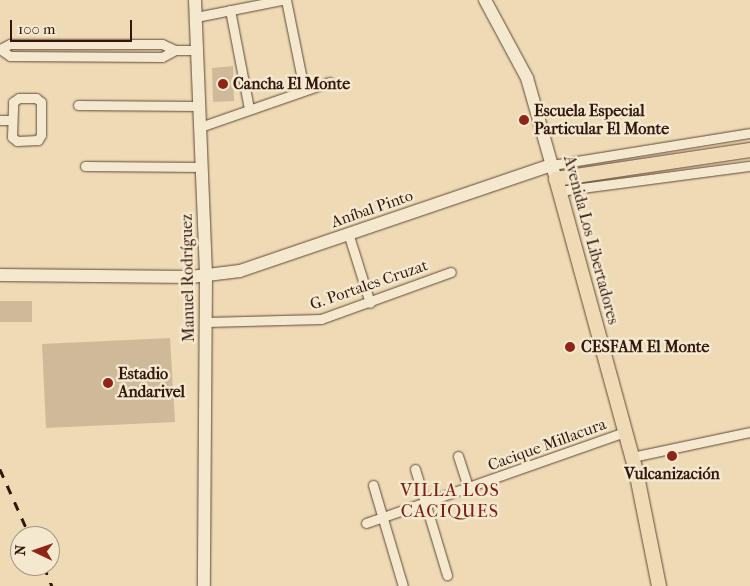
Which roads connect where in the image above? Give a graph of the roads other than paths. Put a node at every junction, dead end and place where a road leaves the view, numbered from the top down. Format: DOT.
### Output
graph roads {
  1 [pos="195,0"];
  2 [pos="282,0"];
  3 [pos="286,0"];
  4 [pos="485,0"];
  5 [pos="230,10"];
  6 [pos="196,17"];
  7 [pos="0,49"];
  8 [pos="197,50"];
  9 [pos="329,82"];
  10 [pos="304,89"];
  11 [pos="78,105"];
  12 [pos="199,106"];
  13 [pos="249,109"];
  14 [pos="0,120"];
  15 [pos="12,120"];
  16 [pos="200,127"];
  17 [pos="750,133"];
  18 [pos="750,150"];
  19 [pos="552,165"];
  20 [pos="85,166"];
  21 [pos="750,166"];
  22 [pos="202,167"];
  23 [pos="560,182"];
  24 [pos="585,187"];
  25 [pos="349,236"];
  26 [pos="452,272"];
  27 [pos="0,275"];
  28 [pos="206,276"];
  29 [pos="370,302"];
  30 [pos="206,322"];
  31 [pos="626,432"];
  32 [pos="750,432"];
  33 [pos="458,456"];
  34 [pos="632,458"];
  35 [pos="416,469"];
  36 [pos="373,485"];
  37 [pos="469,489"];
  38 [pos="426,503"];
  39 [pos="383,518"];
  40 [pos="366,523"];
  41 [pos="447,575"];
  42 [pos="204,586"];
  43 [pos="403,586"];
  44 [pos="659,586"];
  1 -- 6 [label="street, Manuel Rodríguez"];
  2 -- 5 [label="street"];
  3 -- 10 [label="street"];
  4 -- 19 [label="street, Avenida Los Libertadores"];
  5 -- 6 [label="street"];
  5 -- 13 [label="street"];
  6 -- 8 [label="street, Manuel Rodríguez"];
  7 -- 8 [label="street"];
  8 -- 12 [label="street, Manuel Rodríguez"];
  9 -- 10 [label="street"];
  10 -- 13 [label="street"];
  11 -- 12 [label="street"];
  12 -- 16 [label="street, Manuel Rodríguez"];
  13 -- 16 [label="street"];
  14 -- 15 [label="street"];
  15 -- 15 [label="street"];
  16 -- 22 [label="street, Manuel Rodríguez"];
  17 -- 19 [label="street, Aníbal Pinto"];
  18 -- 23 [label="main road"];
  19 -- 23 [label="street, Avenida Los Libertadores"];
  19 -- 25 [label="street, Aníbal Pinto"];
  20 -- 22 [label="street"];
  21 -- 24 [label="street"];
  22 -- 28 [label="street, Manuel Rodríguez"];
  23 -- 24 [label="street"];
  23 -- 24 [label="street"];
  23 -- 31 [label="main road, Avenida Los Libertadores"];
  25 -- 28 [label="street, Aníbal Pinto"];
  25 -- 29 [label="street"];
  26 -- 29 [label="street, G. Portales Cruzat"];
  27 -- 28 [label="street, Aníbal Pinto"];
  28 -- 30 [label="street, Manuel Rodríguez"];
  29 -- 30 [label="street, G. Portales Cruzat"];
  30 -- 42 [label="street, Manuel Rodríguez"];
  31 -- 34 [label="main road, Avenida Los Libertadores"];
  31 -- 37 [label="street, Cacique Millacura"];
  32 -- 34 [label="street"];
  33 -- 37 [label="street"];
  34 -- 44 [label="main road, Avenida Los Libertadores"];
  35 -- 38 [label="street"];
  36 -- 39 [label="street"];
  37 -- 38 [label="street, Cacique Millacura"];
  38 -- 39 [label="street, Cacique Millacura"];
  38 -- 41 [label="street"];
  39 -- 40 [label="street, Cacique Millacura"];
  39 -- 43 [label="street"];
}
